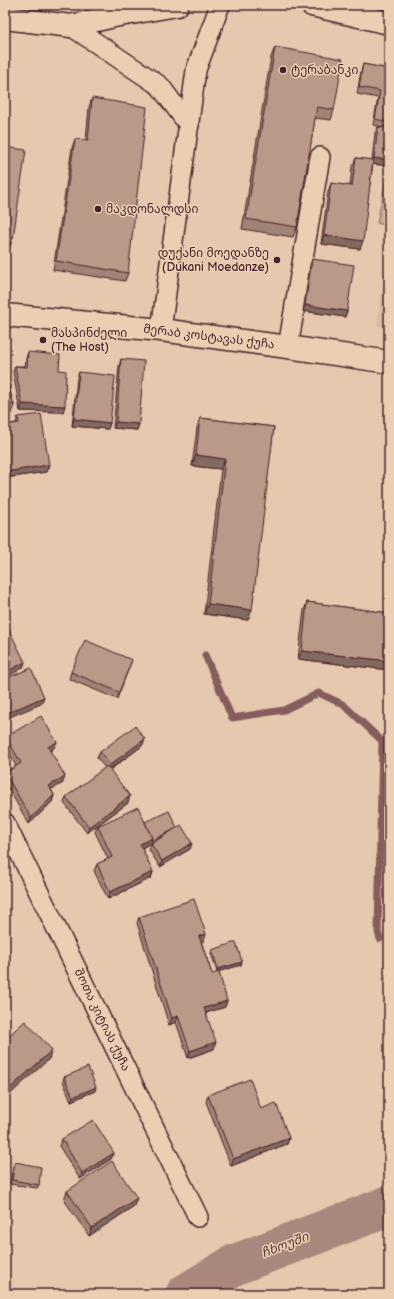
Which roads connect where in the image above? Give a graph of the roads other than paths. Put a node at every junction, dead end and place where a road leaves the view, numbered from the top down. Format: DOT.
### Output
graph roads {
  1 [pos="25,5"];
  2 [pos="177,5"];
  3 [pos="220,5"];
  4 [pos="312,5"];
  5 [pos="114,9"];
  6 [pos="5,18"];
  7 [pos="41,22"];
  8 [pos="389,22"];
  9 [pos="71,26"];
  10 [pos="189,125"];
  11 [pos="320,157"];
  12 [pos="5,315"];
  13 [pos="162,330"];
  14 [pos="288,347"];
  15 [pos="389,362"];
  16 [pos="5,823"];
  17 [pos="13,856"];
  18 [pos="198,1217"];
  1 -- 7 [label="main road"];
  2 -- 5 [label="main road"];
  3 -- 10 [label="street"];
  4 -- 8 [label="main road"];
  5 -- 9 [label="main road"];
  6 -- 7 [label="main road"];
  7 -- 9 [label="main road"];
  9 -- 10 [label="street"];
  10 -- 13 [label="street"];
  11 -- 14 [label="street"];
  12 -- 13 [label="main road, მერაბ კოსტავას ქუჩა"];
  13 -- 14 [label="main road, მერაბ კოსტავას ქუჩა"];
  14 -- 15 [label="main road, მერაბ კოსტავას ქუჩა"];
  16 -- 17 [label="street, შოთა კიტიას ქუჩა"];
  17 -- 18 [label="street, შოთა კიტიას ქუჩა"];
}
